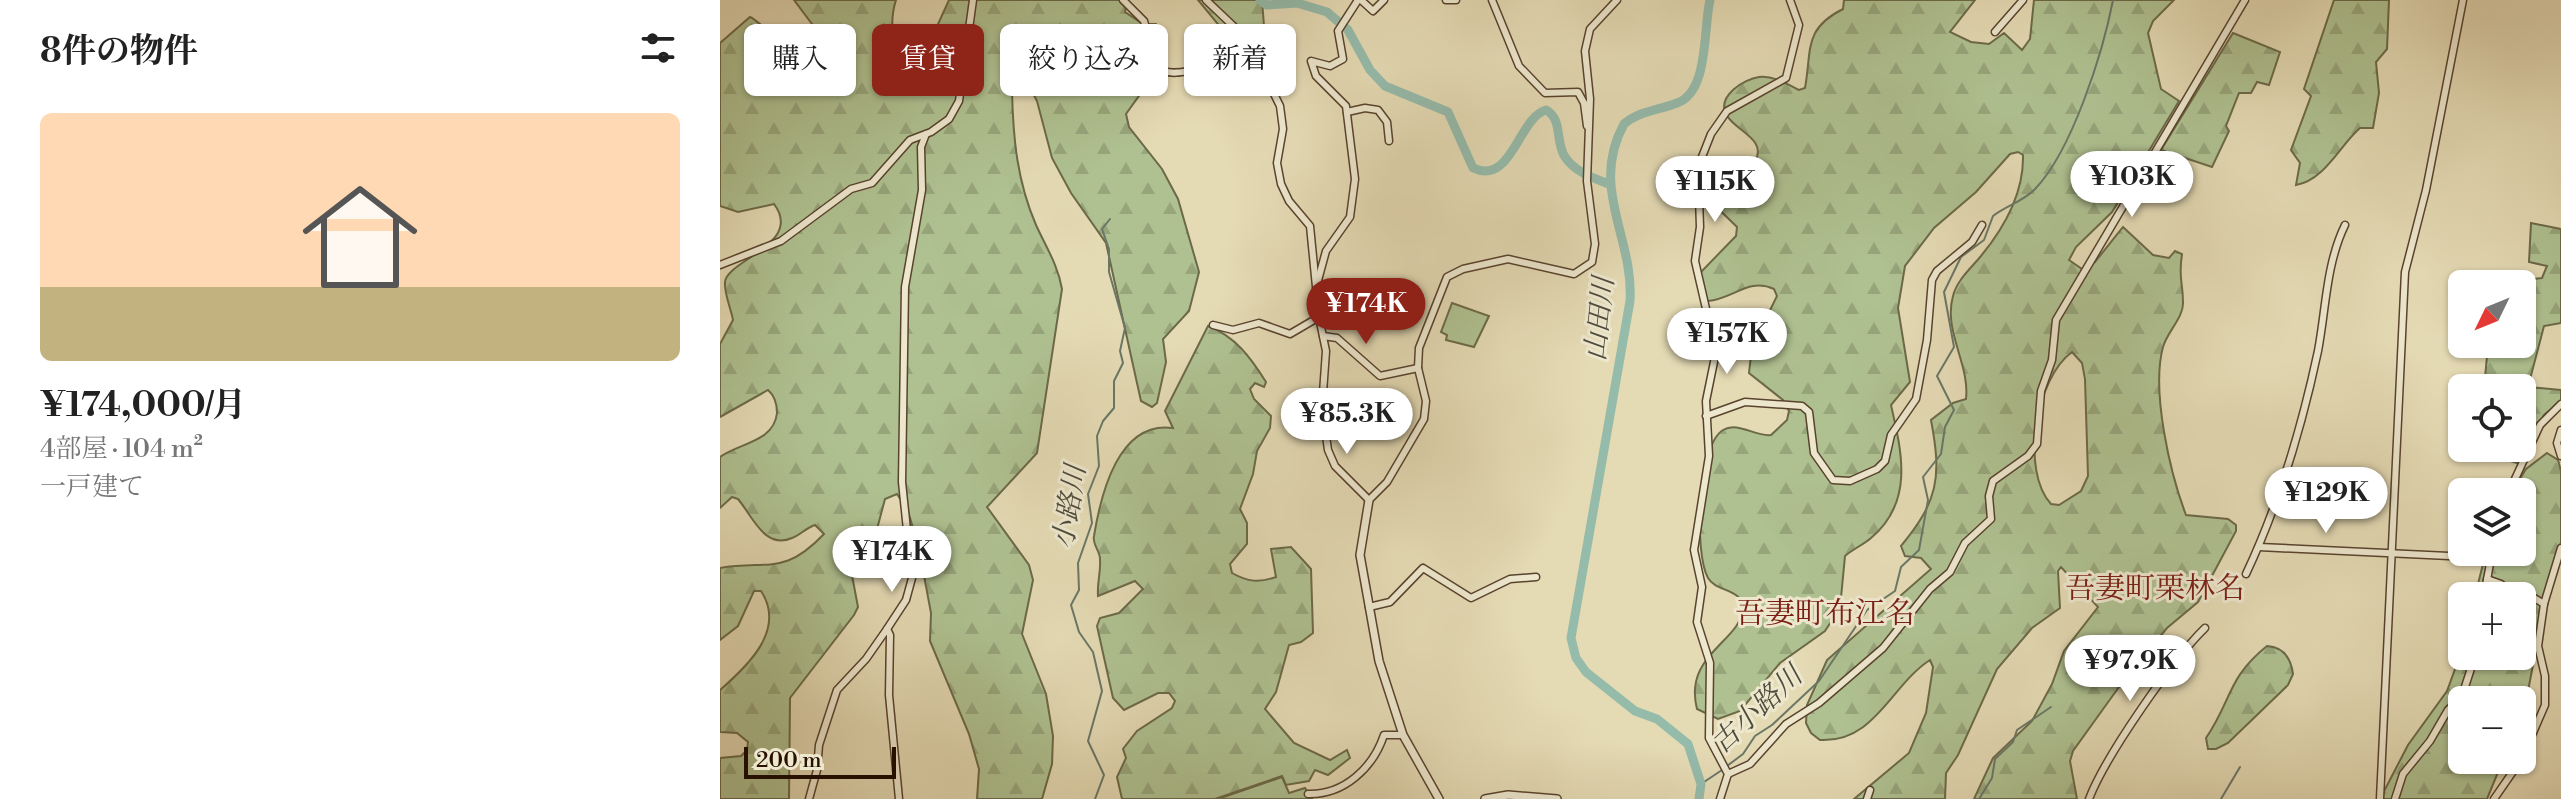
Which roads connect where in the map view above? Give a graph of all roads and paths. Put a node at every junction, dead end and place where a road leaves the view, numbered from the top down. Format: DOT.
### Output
graph roads {
  1 [pos="973,0"];
  2 [pos="1123,0"];
  3 [pos="1206,0"];
  4 [pos="1360,0"];
  5 [pos="1384,0"];
  6 [pos="1446,0"];
  7 [pos="1456,0"];
  8 [pos="1492,0"];
  9 [pos="1617,0"];
  10 [pos="1790,0"];
  11 [pos="2023,0"];
  12 [pos="2245,0"];
  13 [pos="2463,0"];
  14 [pos="1231,24"];
  15 [pos="1995,32"];
  16 [pos="1184,72"];
  17 [pos="1275,96"];
  18 [pos="1347,112"];
  19 [pos="1590,128"];
  20 [pos="926,134"];
  21 [pos="1389,141"];
  22 [pos="1982,225"];
  23 [pos="2345,225"];
  24 [pos="720,265"];
  25 [pos="1315,287"];
  26 [pos="1319,317"];
  27 [pos="1213,325"];
  28 [pos="1323,336"];
  29 [pos="1418,368"];
  30 [pos="2561,404"];
  31 [pos="1706,416"];
  32 [pos="2561,430"];
  33 [pos="2561,456"];
  34 [pos="2515,478"];
  35 [pos="1369,500"];
  36 [pos="2259,547"];
  37 [pos="2561,548"];
  38 [pos="2392,554"];
  39 [pos="2448,555"];
  40 [pos="2489,566"];
  41 [pos="2246,574"];
  42 [pos="1536,577"];
  43 [pos="2487,579"];
  44 [pos="2486,582"];
  45 [pos="2495,582"];
  46 [pos="2536,599"];
  47 [pos="2544,604"];
  48 [pos="1369,607"];
  49 [pos="2205,628"];
  50 [pos="887,629"];
  51 [pos="2470,670"];
  52 [pos="2536,725"];
  53 [pos="1403,735"];
  54 [pos="1727,770"];
  55 [pos="2511,774"];
  56 [pos="2379,789"];
  57 [pos="1870,790"];
  58 [pos="2398,790"];
  59 [pos="1308,794"];
  60 [pos="809,799"];
  61 [pos="899,799"];
  62 [pos="1439,799"];
  63 [pos="1485,799"];
  64 [pos="1557,799"];
  65 [pos="1720,799"];
  66 [pos="1867,799"];
  67 [pos="2089,799"];
  68 [pos="2380,799"];
  69 [pos="2395,799"];
  70 [pos="2494,799"];
  1 -- 20 [label="street"];
  2 -- 16 [label="street"];
  3 -- 14 [label="street"];
  4 -- 5 [label="street"];
  4 -- 18 [label="street"];
  6 -- 7 [label="street"];
  8 -- 19 [label="street"];
  9 -- 19 [label="street"];
  10 -- 31 [label="street"];
  11 -- 15 [label="street"];
  12 -- 54 [label="street"];
  13 -- 38 [label="street"];
  17 -- 25 [label="street"];
  18 -- 21 [label="street"];
  18 -- 25 [label="street"];
  19 -- 29 [label="street"];
  20 -- 24 [label="street"];
  20 -- 50 [label="street"];
  22 -- 31 [label="street"];
  23 -- 36 [label="street"];
  25 -- 26 [label="street"];
  26 -- 27 [label="street"];
  26 -- 28 [label="street"];
  28 -- 29 [label="street"];
  28 -- 35 [label="street"];
  29 -- 35 [label="street"];
  30 -- 34 [label="street"];
  31 -- 54 [label="street"];
  32 -- 33 [label="street"];
  35 -- 48 [label="street"];
  36 -- 38 [label="street"];
  36 -- 41 [label="street"];
  37 -- 47 [label="street"];
  38 -- 39 [label="street"];
  38 -- 56 [label="street"];
  40 -- 43 [label="street"];
  42 -- 48 [label="street"];
  43 -- 44 [label="street"];
  43 -- 45 [label="street"];
  46 -- 47 [label="street"];
  47 -- 52 [label="street"];
  48 -- 53 [label="street"];
  49 -- 67 [label="street"];
  50 -- 60 [label="street"];
  50 -- 61 [label="street"];
  51 -- 58 [label="street"];
  53 -- 59 [label="street"];
  53 -- 62 [label="street"];
  54 -- 65 [label="street"];
  55 -- 70 [label="street"];
  56 -- 58 [label="street"];
  56 -- 68 [label="street"];
  57 -- 66 [label="street"];
  58 -- 69 [label="street"];
  63 -- 64 [label="street"];
}
